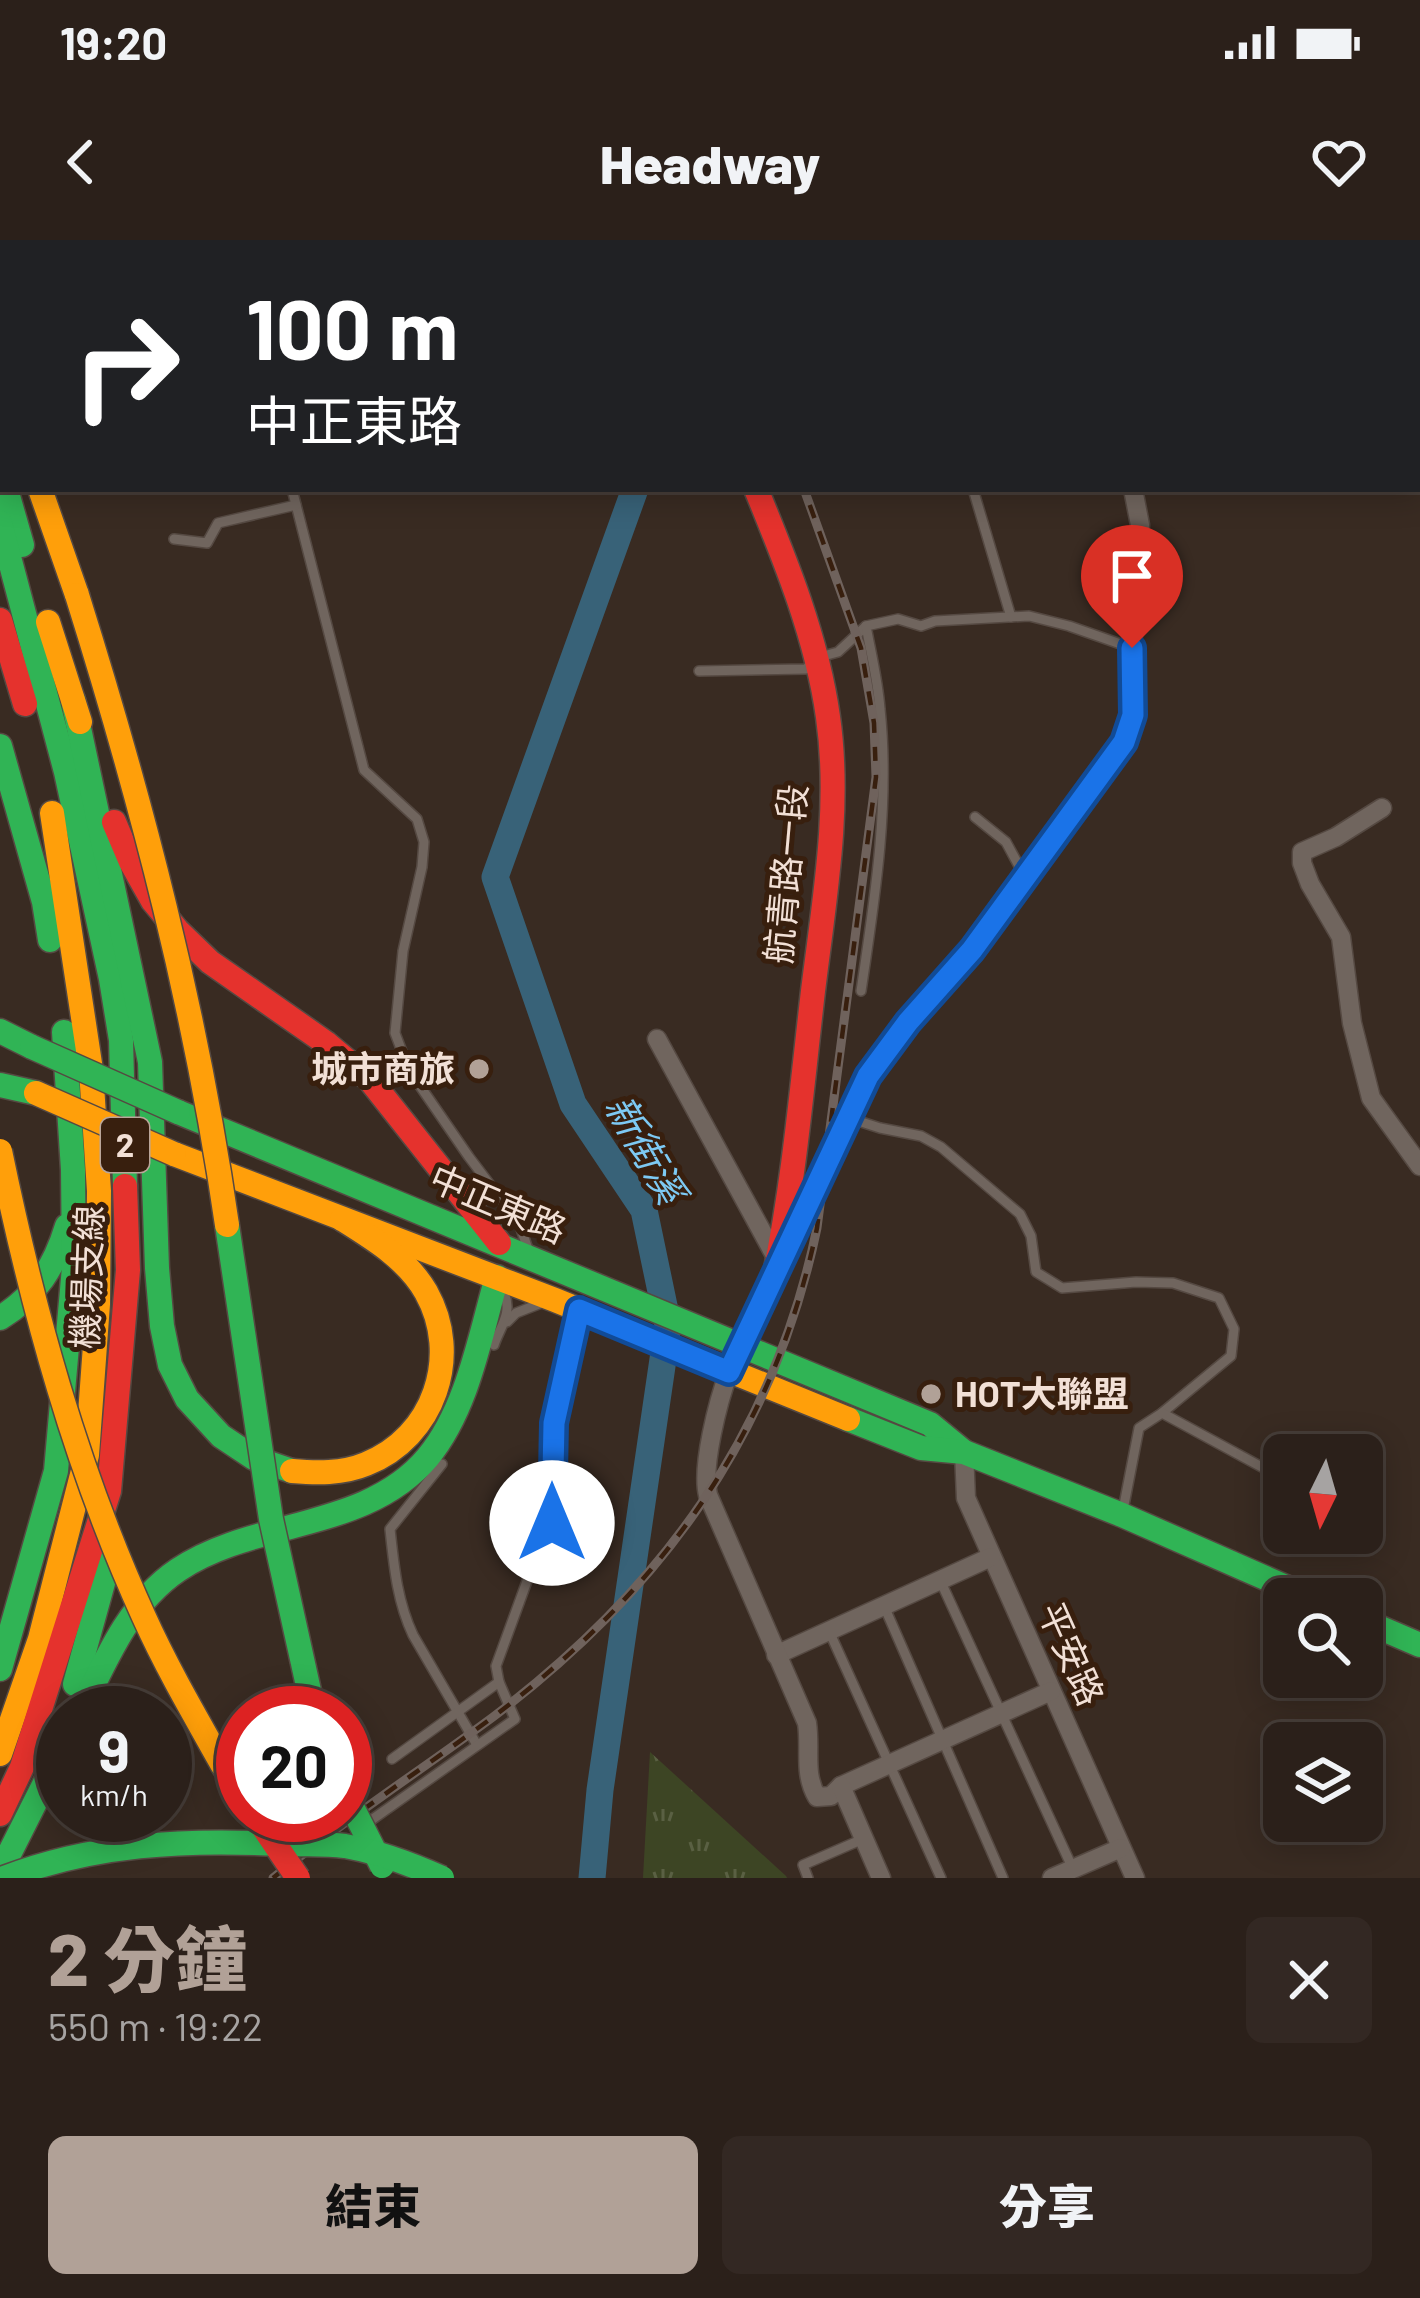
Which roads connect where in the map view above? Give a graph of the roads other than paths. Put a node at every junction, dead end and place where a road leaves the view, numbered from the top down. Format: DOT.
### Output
graph roads {
  1 [pos="7,492"];
  2 [pos="41,492"];
  3 [pos="293,492"];
  4 [pos="757,492"];
  5 [pos="974,492"];
  6 [pos="1133,492"];
  7 [pos="296,505"];
  8 [pos="0,523"];
  9 [pos="173,539"];
  10 [pos="1010,617"];
  11 [pos="0,620"];
  12 [pos="866,626"];
  13 [pos="1132,648"];
  14 [pos="816,658"];
  15 [pos="699,671"];
  16 [pos="73,700"];
  17 [pos="0,746"];
  18 [pos="1382,808"];
  19 [pos="976,817"];
  20 [pos="1025,878"];
  21 [pos="861,991"];
  22 [pos="0,1031"];
  23 [pos="657,1039"];
  24 [pos="0,1074"];
  25 [pos="0,1085"];
  26 [pos="36,1093"];
  27 [pos="849,1118"];
  28 [pos="0,1151"];
  29 [pos="1420,1166"];
  30 [pos="74,1196"];
  31 [pos="342,1219"];
  32 [pos="155,1226"];
  33 [pos="512,1249"];
  34 [pos="777,1267"];
  35 [pos="497,1277"];
  36 [pos="567,1305"];
  37 [pos="0,1318"];
  38 [pos="503,1326"];
  39 [pos="731,1340"];
  40 [pos="490,1358"];
  41 [pos="718,1367"];
  42 [pos="1162,1413"];
  43 [pos="964,1453"];
  44 [pos="448,1457"];
  45 [pos="1263,1468"];
  46 [pos="1122,1515"];
  47 [pos="991,1557"];
  48 [pos="1265,1578"];
  49 [pos="940,1580"];
  50 [pos="884,1606"];
  51 [pos="1383,1629"];
  52 [pos="829,1631"];
  53 [pos="1420,1645"];
  54 [pos="776,1655"];
  55 [pos="0,1670"];
  56 [pos="499,1682"];
  57 [pos="74,1686"];
  58 [pos="93,1686"];
  59 [pos="307,1686"];
  60 [pos="1051,1691"];
  61 [pos="457,1712"];
  62 [pos="1001,1714"];
  63 [pos="943,1740"];
  64 [pos="477,1745"];
  65 [pos="216,1753"];
  66 [pos="0,1754"];
  67 [pos="392,1759"];
  68 [pos="890,1764"];
  69 [pos="841,1786"];
  70 [pos="36,1801"];
  71 [pos="0,1814"];
  72 [pos="864,1839"];
  73 [pos="277,1842"];
  74 [pos="370,1842"];
  75 [pos="1121,1848"];
  76 [pos="328,1852"];
  77 [pos="1072,1869"];
  78 [pos="301,1874"];
  79 [pos="2,1875"];
  80 [pos="389,1878"];
  81 [pos="442,1878"];
  82 [pos="808,1878"];
  83 [pos="881,1878"];
  84 [pos="941,1878"];
  85 [pos="1004,1878"];
  86 [pos="1052,1878"];
  87 [pos="1135,1878"];
  1 -- 16 [label="main road"];
  2 -- 59 [label="main road, bridge"];
  3 -- 7 [label="lane"];
  4 -- 14 [label="main road, 航青路一段"];
  5 -- 10 [label="lane"];
  6 -- 13 [label="street"];
  7 -- 9 [label="lane"];
  7 -- 33 [label="lane"];
  8 -- 71 [label="main road, 機場支線 / 2"];
  10 -- 12 [label="lane"];
  10 -- 13 [label="lane"];
  11 -- 66 [label="main road, 機場支線 / 2"];
  12 -- 14 [label="lane"];
  12 -- 21 [label="lane"];
  13 -- 20 [label="street"];
  14 -- 15 [label="lane"];
  14 -- 34 [label="main road, 航青路一段"];
  16 -- 32 [label="main road"];
  16 -- 33 [label="main road"];
  17 -- 30 [label="main road"];
  18 -- 29 [label="street"];
  19 -- 20 [label="lane"];
  20 -- 27 [label="street"];
  22 -- 33 [label="main road, 中正東路, bridge"];
  23 -- 34 [label="street"];
  24 -- 26 [label="main road, 中正東路"];
  25 -- 26 [label="main road"];
  26 -- 31 [label="main road, 中正東路, bridge"];
  27 -- 34 [label="street"];
  27 -- 42 [label="lane"];
  28 -- 65 [label="main road, bridge"];
  30 -- 37 [label="main road"];
  30 -- 55 [label="main road"];
  31 -- 32 [label="main road"];
  31 -- 35 [label="main road, 中正東路"];
  32 -- 57 [label="main road"];
  33 -- 35 [label="main road"];
  33 -- 39 [label="main road, 中正東路"];
  34 -- 39 [label="street"];
  35 -- 36 [label="main road, 中正東路"];
  35 -- 38 [label="lane"];
  35 -- 58 [label="main road"];
  36 -- 38 [label="lane"];
  36 -- 41 [label="main road, 中正東路"];
  36 -- 56 [label="lane"];
  38 -- 40 [label="lane"];
  39 -- 41 [label="street"];
  39 -- 43 [label="main road, 中正東路"];
  41 -- 43 [label="main road, 中正東路"];
  41 -- 54 [label="street"];
  42 -- 45 [label="lane"];
  42 -- 46 [label="lane"];
  43 -- 46 [label="main road, 中正東路"];
  43 -- 47 [label="street, 平安路"];
  44 -- 61 [label="lane"];
  46 -- 48 [label="main road, 中正東路"];
  47 -- 49 [label="street"];
  47 -- 60 [label="street, 平安路"];
  49 -- 50 [label="street"];
  49 -- 62 [label="lane"];
  50 -- 52 [label="street"];
  50 -- 63 [label="lane"];
  51 -- 53 [label="main road"];
  52 -- 54 [label="street"];
  52 -- 68 [label="lane"];
  54 -- 69 [label="street"];
  56 -- 61 [label="lane"];
  56 -- 64 [label="lane"];
  60 -- 62 [label="street"];
  60 -- 75 [label="street, 平安路"];
  61 -- 64 [label="lane"];
  61 -- 67 [label="lane"];
  62 -- 63 [label="street"];
  62 -- 77 [label="lane"];
  63 -- 68 [label="street"];
  63 -- 85 [label="lane"];
  64 -- 76 [label="lane"];
  68 -- 69 [label="street"];
  68 -- 84 [label="lane"];
  69 -- 72 [label="street"];
  70 -- 79 [label="main road"];
  72 -- 82 [label="lane"];
  72 -- 83 [label="street"];
  73 -- 78 [label="main road, bridge"];
  74 -- 80 [label="main road, bridge"];
  75 -- 77 [label="street"];
  75 -- 87 [label="street, 平安路"];
  77 -- 86 [label="street"];
  79 -- 81 [label="main road, bridge"];
}
